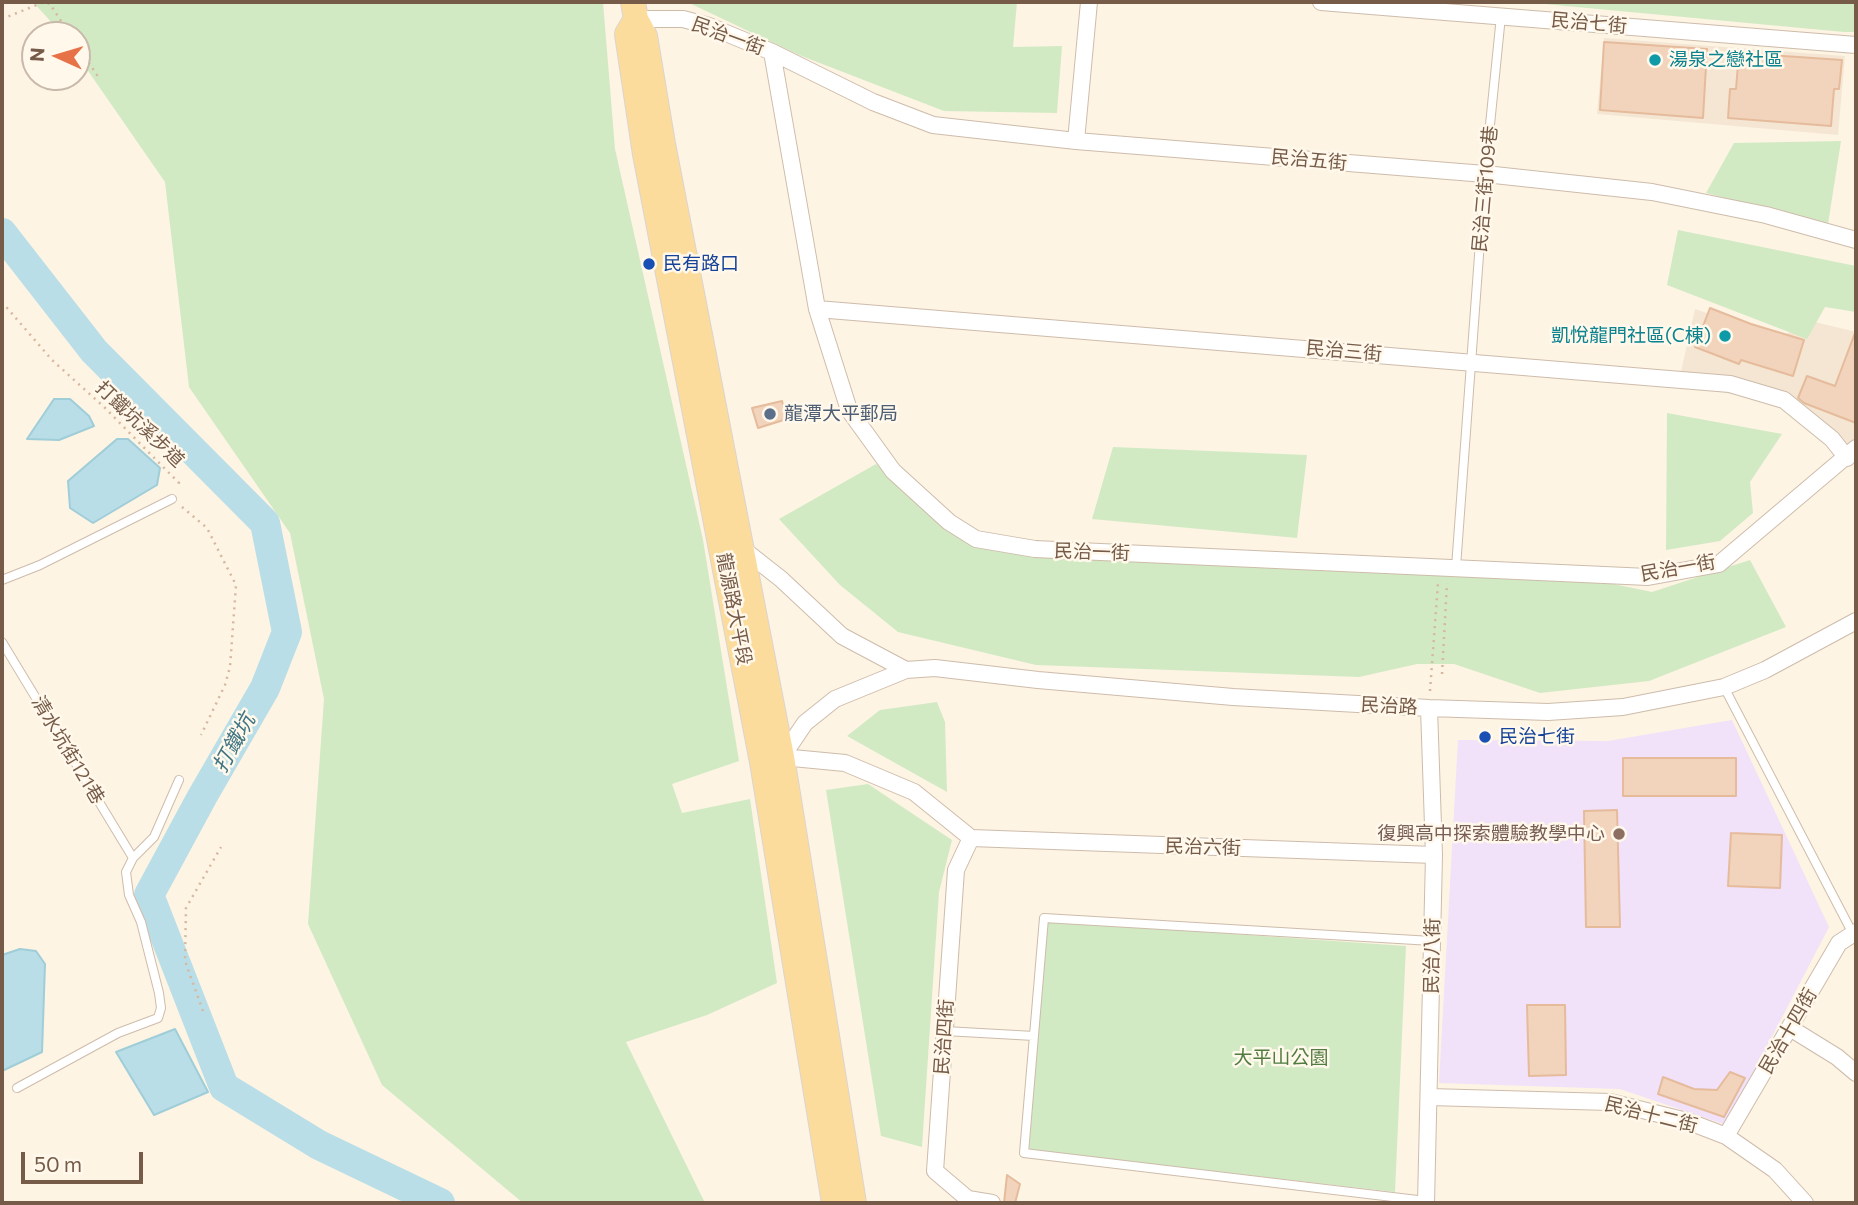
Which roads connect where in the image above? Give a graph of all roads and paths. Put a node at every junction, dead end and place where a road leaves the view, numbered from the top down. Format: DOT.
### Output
graph roads {
  1 [pos="1089,2"];
  2 [pos="1321,2"];
  3 [pos="635,10"];
  4 [pos="1501,16"];
  5 [pos="2,19"];
  6 [pos="61,21"];
  7 [pos="1856,45"];
  8 [pos="772,52"];
  9 [pos="91,66"];
  10 [pos="99,78"];
  11 [pos="1076,141"];
  12 [pos="1485,174"];
  13 [pos="1856,240"];
  14 [pos="2,302"];
  15 [pos="817,309"];
  16 [pos="1471,362"];
  17 [pos="1852,453"];
  18 [pos="173,499"];
  19 [pos="732,547"];
  20 [pos="1452,574"];
  21 [pos="2,580"];
  22 [pos="1439,581"];
  23 [pos="1856,621"];
  24 [pos="2,642"];
  25 [pos="906,670"];
  26 [pos="1442,674"];
  27 [pos="1724,687"];
  28 [pos="1429,708"];
  29 [pos="201,735"];
  30 [pos="772,759"];
  31 [pos="179,780"];
  32 [pos="971,838"];
  33 [pos="221,847"];
  34 [pos="1434,855"];
  35 [pos="134,858"];
  36 [pos="1855,933"];
  37 [pos="1432,941"];
  38 [pos="203,1012"];
  39 [pos="1790,1028"];
  40 [pos="945,1031"];
  41 [pos="1034,1036"];
  42 [pos="1856,1073"];
  43 [pos="17,1088"];
  44 [pos="1429,1097"];
  45 [pos="1727,1136"];
  46 [pos="1426,1202"];
  47 [pos="834,1203"];
  48 [pos="854,1203"];
  49 [pos="992,1203"];
  50 [pos="1805,1203"];
  1 -- 11 [label="street"];
  2 -- 4 [label="street, 民治七街"];
  3 -- 8 [label="street, 民治一街"];
  3 -- 19 [label="main road, 龍源路大平段"];
  4 -- 7 [label="street, 民治七街"];
  4 -- 12 [label="lane, 民治三街109巷"];
  5 -- 6 [label="path"];
  8 -- 11 [label="street, 民治五街"];
  8 -- 15 [label="street, 民治一街"];
  9 -- 10 [label="path"];
  11 -- 12 [label="street, 民治五街"];
  12 -- 13 [label="street, 民治五街"];
  12 -- 16 [label="lane, 民治三街109巷"];
  14 -- 18 [label="path, 打鐵坑溪步道"];
  15 -- 16 [label="street, 民治三街"];
  15 -- 20 [label="street, 民治一街"];
  16 -- 17 [label="street, 民治三街"];
  16 -- 20 [label="lane, 民治三街109巷"];
  17 -- 20 [label="street, 民治一街"];
  18 -- 21 [label="lane"];
  18 -- 29 [label="path, 打鐵坑溪步道"];
  19 -- 25 [label="street"];
  19 -- 30 [label="main road, 龍源路大平段"];
  20 -- 26 [label="path"];
  22 -- 28 [label="path"];
  23 -- 27 [label="street, 民治路"];
  24 -- 35 [label="lane, 清水坑街121巷"];
  25 -- 28 [label="street, 民治路"];
  25 -- 30 [label="street"];
  27 -- 28 [label="street, 民治路"];
  27 -- 36 [label="lane"];
  28 -- 34 [label="street, 民治八街"];
  30 -- 32 [label="street"];
  30 -- 47 [label="main road, 龍源路大平段"];
  30 -- 48 [label="main road, 龍源路大平段"];
  31 -- 35 [label="lane"];
  32 -- 34 [label="street, 民治六街"];
  32 -- 40 [label="street, 民治四街"];
  33 -- 38 [label="path"];
  34 -- 37 [label="street, 民治八街"];
  35 -- 43 [label="lane"];
  36 -- 39 [label="street, 民治十四街"];
  37 -- 41 [label="lane"];
  37 -- 44 [label="street, 民治八街"];
  39 -- 42 [label="street"];
  39 -- 45 [label="street, 民治十四街"];
  40 -- 41 [label="lane"];
  40 -- 49 [label="street, 民治四街"];
  41 -- 46 [label="lane"];
  44 -- 45 [label="street, 民治十二街"];
  44 -- 46 [label="street, 民治八街"];
  45 -- 50 [label="street, 民治十二街"];
}
